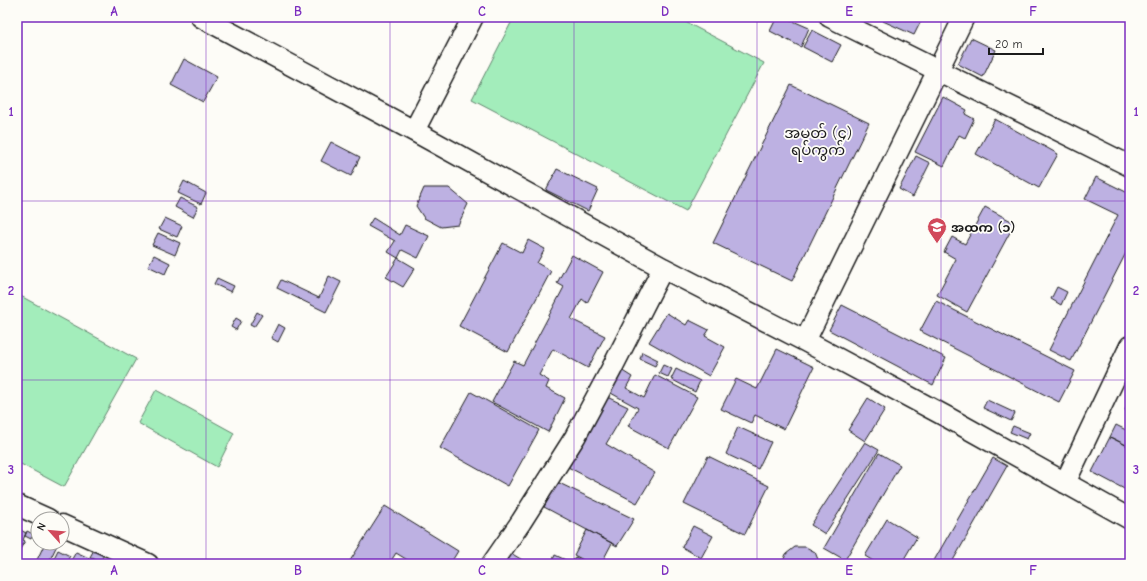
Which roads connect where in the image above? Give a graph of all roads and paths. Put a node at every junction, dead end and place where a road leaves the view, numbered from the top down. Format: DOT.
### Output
graph roads {
  1 [pos="201,17"];
  2 [pos="473,17"];
  3 [pos="830,17"];
  4 [pos="964,17"];
  5 [pos="938,70"];
  6 [pos="414,131"];
  7 [pos="1130,166"];
  8 [pos="663,268"];
  9 [pos="805,341"];
  10 [pos="1130,346"];
  11 [pos="1065,483"];
  12 [pos="17,505"];
  13 [pos="30,511"];
  14 [pos="1130,518"];
  15 [pos="70,529"];
  16 [pos="148,564"];
  17 [pos="492,564"];
  1 -- 6 [label="street"];
  2 -- 6 [label="street"];
  3 -- 5 [label="street"];
  4 -- 5 [label="street"];
  5 -- 7 [label="street"];
  5 -- 9 [label="street"];
  6 -- 8 [label="street"];
  8 -- 9 [label="street"];
  8 -- 17 [label="street"];
  9 -- 11 [label="street"];
  10 -- 11 [label="street"];
  11 -- 14 [label="street"];
  12 -- 13 [label="street"];
  15 -- 16 [label="street"];
}
